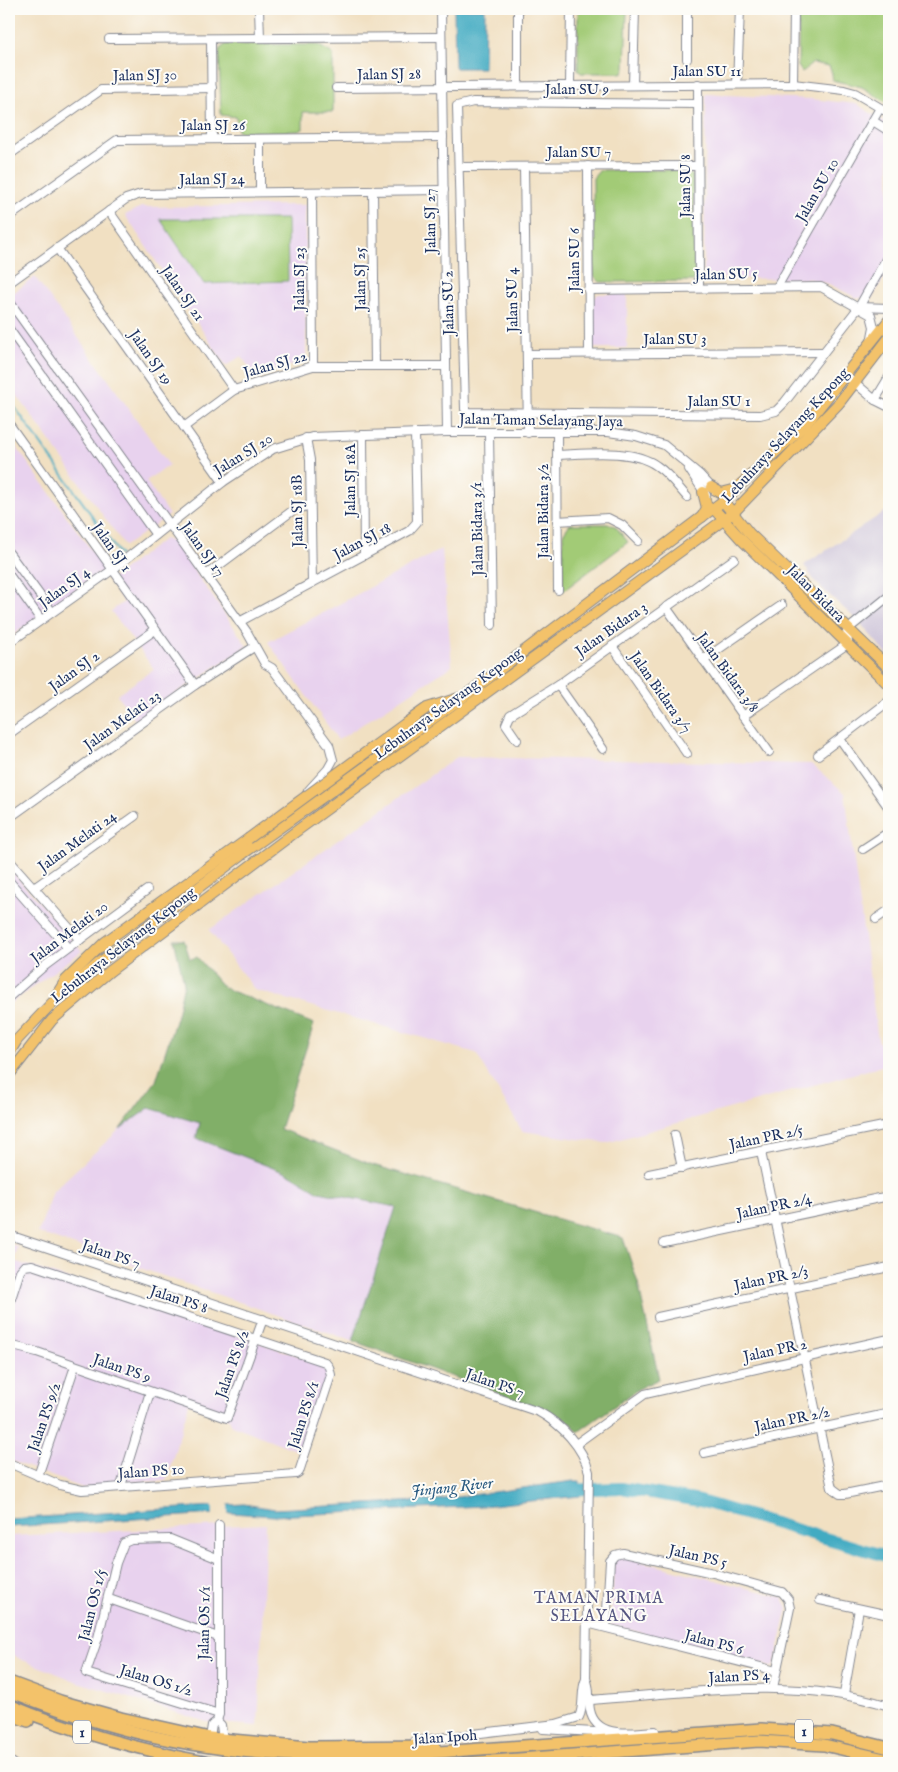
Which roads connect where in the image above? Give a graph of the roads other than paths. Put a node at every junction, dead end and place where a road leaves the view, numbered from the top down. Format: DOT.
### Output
graph roads {
  1 [pos="259,9"];
  2 [pos="441,9"];
  3 [pos="518,9"];
  4 [pos="571,9"];
  5 [pos="635,9"];
  6 [pos="687,9"];
  7 [pos="740,9"];
  8 [pos="794,9"];
  9 [pos="441,37"];
  10 [pos="211,38"];
  11 [pos="260,38"];
  12 [pos="109,39"];
  13 [pos="687,59"];
  14 [pos="698,84"];
  15 [pos="737,84"];
  16 [pos="793,84"];
  17 [pos="570,85"];
  18 [pos="633,85"];
  19 [pos="442,86"];
  20 [pos="518,86"];
  21 [pos="212,88"];
  22 [pos="336,88"];
  23 [pos="698,104"];
  24 [pos="458,106"];
  25 [pos="880,108"];
  26 [pos="889,113"];
  27 [pos="873,120"];
  28 [pos="889,131"];
  29 [pos="443,137"];
  30 [pos="260,138"];
  31 [pos="212,139"];
  32 [pos="9,154"];
  33 [pos="524,166"];
  34 [pos="588,166"];
  35 [pos="698,166"];
  36 [pos="459,167"];
  37 [pos="444,190"];
  38 [pos="373,191"];
  39 [pos="260,192"];
  40 [pos="312,192"];
  41 [pos="109,211"];
  42 [pos="9,217"];
  43 [pos="57,248"];
  44 [pos="889,254"];
  45 [pos="9,282"];
  46 [pos="777,287"];
  47 [pos="699,288"];
  48 [pos="588,290"];
  49 [pos="9,301"];
  50 [pos="859,307"];
  51 [pos="889,308"];
  52 [pos="889,320"];
  53 [pos="9,329"];
  54 [pos="889,338"];
  55 [pos="871,344"];
  56 [pos="823,352"];
  57 [pos="589,353"];
  58 [pos="527,354"];
  59 [pos="313,366"];
  60 [pos="375,366"];
  61 [pos="446,366"];
  62 [pos="846,375"];
  63 [pos="889,377"];
  64 [pos="856,383"];
  65 [pos="234,390"];
  66 [pos="875,400"];
  67 [pos="889,407"];
  68 [pos="528,414"];
  69 [pos="9,424"];
  70 [pos="184,427"];
  71 [pos="447,432"];
  72 [pos="557,432"];
  73 [pos="415,433"];
  74 [pos="489,433"];
  75 [pos="528,433"];
  76 [pos="363,435"];
  77 [pos="306,438"];
  78 [pos="557,454"];
  79 [pos="223,482"];
  80 [pos="707,489"];
  81 [pos="737,489"];
  82 [pos="687,497"];
  83 [pos="723,501"];
  84 [pos="747,501"];
  85 [pos="310,506"];
  86 [pos="714,509"];
  87 [pos="733,513"];
  88 [pos="702,518"];
  89 [pos="557,521"];
  90 [pos="724,521"];
  91 [pos="169,524"];
  92 [pos="156,535"];
  93 [pos="706,535"];
  94 [pos="745,536"];
  95 [pos="638,541"];
  96 [pos="9,553"];
  97 [pos="364,555"];
  98 [pos="734,559"];
  99 [pos="112,570"];
  100 [pos="206,575"];
  101 [pos="9,576"];
  102 [pos="312,583"];
  103 [pos="558,590"];
  104 [pos="889,596"];
  105 [pos="782,605"];
  106 [pos="666,608"];
  107 [pos="52,612"];
  108 [pos="41,620"];
  109 [pos="239,622"];
  110 [pos="492,624"];
  111 [pos="849,628"];
  112 [pos="155,630"];
  113 [pos="9,643"];
  114 [pos="846,645"];
  115 [pos="612,646"];
  116 [pos="254,647"];
  117 [pos="703,660"];
  118 [pos="889,668"];
  119 [pos="194,685"];
  120 [pos="558,685"];
  121 [pos="889,685"];
  122 [pos="462,698"];
  123 [pos="889,701"];
  124 [pos="744,716"];
  125 [pos="9,734"];
  126 [pos="840,739"];
  127 [pos="517,740"];
  128 [pos="602,749"];
  129 [pos="769,752"];
  130 [pos="687,754"];
  131 [pos="818,754"];
  132 [pos="889,808"];
  133 [pos="299,814"];
  134 [pos="135,816"];
  135 [pos="9,818"];
  136 [pos="889,832"];
  137 [pos="863,849"];
  138 [pos="9,860"];
  139 [pos="9,881"];
  140 [pos="34,888"];
  141 [pos="147,890"];
  142 [pos="889,910"];
  143 [pos="876,920"];
  144 [pos="80,940"];
  145 [pos="68,948"];
  146 [pos="9,984"];
  147 [pos="12,994"];
  148 [pos="52,1003"];
  149 [pos="9,1053"];
  150 [pos="9,1075"];
  151 [pos="888,1125"];
  152 [pos="675,1135"];
  153 [pos="761,1152"];
  154 [pos="682,1168"];
  155 [pos="650,1174"];
  156 [pos="889,1196"];
  157 [pos="776,1220"];
  158 [pos="9,1234"];
  159 [pos="664,1243"];
  160 [pos="889,1267"];
  161 [pos="790,1288"];
  162 [pos="9,1304"];
  163 [pos="658,1317"];
  164 [pos="263,1319"];
  165 [pos="256,1339"];
  166 [pos="889,1339"];
  167 [pos="9,1345"];
  168 [pos="804,1358"];
  169 [pos="75,1366"];
  170 [pos="330,1367"];
  171 [pos="150,1392"];
  172 [pos="886,1414"];
  173 [pos="227,1418"];
  174 [pos="819,1427"];
  175 [pos="566,1434"];
  176 [pos="588,1436"];
  177 [pos="576,1444"];
  178 [pos="704,1453"];
  179 [pos="585,1459"];
  180 [pos="9,1463"];
  181 [pos="298,1472"];
  182 [pos="38,1476"];
  183 [pos="121,1486"];
  184 [pos="889,1486"];
  185 [pos="219,1525"];
  186 [pos="219,1559"];
  187 [pos="109,1599"];
  188 [pos="820,1600"];
  189 [pos="859,1609"];
  190 [pos="889,1615"];
  191 [pos="587,1623"];
  192 [pos="606,1627"];
  193 [pos="218,1637"];
  194 [pos="776,1671"];
  195 [pos="86,1673"];
  196 [pos="586,1679"];
  197 [pos="9,1680"];
  198 [pos="773,1688"];
  199 [pos="9,1691"];
  200 [pos="844,1694"];
  201 [pos="590,1700"];
  202 [pos="9,1705"];
  203 [pos="889,1706"];
  204 [pos="9,1714"];
  205 [pos="218,1717"];
  206 [pos="528,1728"];
  207 [pos="717,1732"];
  208 [pos="615,1734"];
  209 [pos="210,1738"];
  210 [pos="222,1740"];
  211 [pos="367,1747"];
  212 [pos="889,1748"];
  213 [pos="451,1752"];
  214 [pos="158,1754"];
  215 [pos="889,1760"];
  216 [pos="9,1761"];
  217 [pos="13,1763"];
  218 [pos="209,1763"];
  219 [pos="466,1763"];
  1 -- 11 [label="street"];
  2 -- 9 [label="street, Jalan SJ 27"];
  3 -- 20 [label="street"];
  4 -- 17 [label="street"];
  5 -- 18 [label="street"];
  6 -- 13 [label="street"];
  7 -- 15 [label="street"];
  8 -- 16 [label="street"];
  9 -- 11 [label="street"];
  9 -- 19 [label="street, Jalan SJ 27"];
  10 -- 11 [label="street"];
  10 -- 12 [label="street"];
  10 -- 21 [label="street"];
  14 -- 15 [label="street, Jalan SU 11"];
  14 -- 18 [label="street, Jalan SU 11"];
  14 -- 23 [label="street, Jalan SU 8"];
  15 -- 16 [label="street, Jalan SU 11"];
  16 -- 25 [label="street, Jalan SU 11"];
  17 -- 18 [label="street, Jalan SU 11"];
  17 -- 20 [label="street, Jalan SU 11"];
  19 -- 20 [label="street, Jalan SU 11"];
  19 -- 22 [label="street, Jalan SJ 28"];
  19 -- 29 [label="street, Jalan SJ 27"];
  21 -- 31 [label="street"];
  21 -- 32 [label="street, Jalan SJ 30"];
  23 -- 24 [label="street, Jalan SU 9"];
  23 -- 35 [label="street, Jalan SU 8"];
  24 -- 36 [label="street, Jalan SU 2"];
  25 -- 26 [label="street, Jalan SU 11"];
  25 -- 27 [label="street, Jalan SU 10"];
  27 -- 28 [label="street"];
  27 -- 46 [label="street, Jalan SU 10"];
  29 -- 30 [label="street, Jalan SJ 26"];
  29 -- 37 [label="street, Jalan SJ 27"];
  30 -- 31 [label="street, Jalan SJ 26"];
  30 -- 39 [label="street"];
  31 -- 42 [label="street, Jalan SJ 26"];
  33 -- 34 [label="street, Jalan SU 7"];
  33 -- 36 [label="street, Jalan SU 7"];
  33 -- 58 [label="street, Jalan SU 4"];
  34 -- 35 [label="street, Jalan SU 7"];
  34 -- 48 [label="street, Jalan SU 6"];
  35 -- 47 [label="street, Jalan SU 8"];
  36 -- 68 [label="street, Jalan SU 2"];
  37 -- 38 [label="street, Jalan SJ 24"];
  37 -- 61 [label="street, Jalan SJ 27"];
  38 -- 40 [label="street, Jalan SJ 24"];
  38 -- 60 [label="street, Jalan SJ 25"];
  39 -- 40 [label="street, Jalan SJ 24"];
  39 -- 41 [label="street, Jalan SJ 24"];
  40 -- 59 [label="street, Jalan SJ 23"];
  41 -- 43 [label="street, Jalan SJ 24"];
  41 -- 65 [label="street, Jalan SJ 21"];
  43 -- 45 [label="street, Jalan SJ 24"];
  43 -- 70 [label="street, Jalan SJ 19"];
  44 -- 50 [label="street, Jalan SU 1"];
  46 -- 47 [label="street, Jalan SU 5"];
  46 -- 50 [label="street, Jalan SU 5"];
  47 -- 48 [label="street, Jalan SU 5"];
  48 -- 57 [label="street, Jalan SU 6"];
  49 -- 91 [label="street, Jalan SJ 17"];
  50 -- 51 [label="street, Jalan SU 5"];
  50 -- 55 [label="street, Jalan SU 5"];
  50 -- 56 [label="street, Jalan SU 1"];
  52 -- 55 [label="main road, Lebuhraya Selayang Kepong"];
  53 -- 92 [label="street, Jalan SJ 17"];
  54 -- 64 [label="main road, Lebuhraya Selayang Kepong"];
  55 -- 62 [label="main road, Lebuhraya Selayang Kepong"];
  56 -- 57 [label="street, Jalan SU 3"];
  56 -- 68 [label="street, Jalan SU 1"];
  57 -- 58 [label="street, Jalan SU 3"];
  58 -- 68 [label="street, Jalan SU 4"];
  59 -- 60 [label="street, Jalan SJ 22"];
  59 -- 65 [label="street, Jalan SJ 22"];
  60 -- 61 [label="street, Jalan SJ 22"];
  61 -- 71 [label="street, Jalan SJ 27"];
  62 -- 64 [label="street"];
  62 -- 81 [label="main road, Lebuhraya Selayang Kepong"];
  63 -- 66 [label="street"];
  64 -- 66 [label="street"];
  64 -- 84 [label="main road, Lebuhraya Selayang Kepong"];
  65 -- 70 [label="street, Jalan SJ 22"];
  66 -- 67 [label="street"];
  68 -- 75 [label="street, Jalan SU 4"];
  69 -- 99 [label="street, Jalan SJ 1"];
  70 -- 79 [label="street, Jalan SJ 19"];
  71 -- 73 [label="street, Jalan SJ 20"];
  71 -- 74 [label="street, Jalan Taman Selayang Jaya"];
  72 -- 75 [label="street, Jalan Taman Selayang Jaya"];
  72 -- 78 [label="street, Jalan Bidara 3/2"];
  72 -- 80 [label="street, Jalan Taman Selayang Jaya"];
  73 -- 76 [label="street, Jalan SJ 20"];
  73 -- 97 [label="street, Jalan SJ 18"];
  74 -- 75 [label="street, Jalan Taman Selayang Jaya"];
  74 -- 110 [label="street, Jalan Bidara 3/1"];
  76 -- 77 [label="street, Jalan SJ 20"];
  76 -- 97 [label="street, Jalan SJ 18A"];
  77 -- 79 [label="street, Jalan SJ 20"];
  77 -- 85 [label="street, Jalan SJ 18B"];
  78 -- 82 [label="street"];
  78 -- 89 [label="street, Jalan Bidara 3/2"];
  79 -- 91 [label="street, Jalan SJ 20"];
  80 -- 81 [label="main road"];
  80 -- 83 [label="street, Jalan Taman Selayang Jaya"];
  80 -- 86 [label="street, Jalan Taman Selayang Jaya"];
  80 -- 88 [label="main road"];
  81 -- 83 [label="main road, Lebuhraya Selayang Kepong"];
  83 -- 86 [label="main road, Lebuhraya Selayang Kepong"];
  83 -- 87 [label="main road, Jalan Bidara"];
  84 -- 87 [label="main road, Lebuhraya Selayang Kepong"];
  84 -- 94 [label="main road"];
  85 -- 100 [label="street"];
  85 -- 102 [label="street, Jalan SJ 18B"];
  86 -- 88 [label="main road, Lebuhraya Selayang Kepong"];
  86 -- 90 [label="main road, Jalan Bidara"];
  87 -- 90 [label="main road, Lebuhraya Selayang Kepong"];
  87 -- 94 [label="main road, Jalan Bidara"];
  88 -- 122 [label="main road, Lebuhraya Selayang Kepong"];
  89 -- 95 [label="street"];
  89 -- 103 [label="street, Jalan Bidara 3/2"];
  90 -- 93 [label="main road, Lebuhraya Selayang Kepong"];
  90 -- 94 [label="main road, Jalan Bidara"];
  91 -- 92 [label="street, Jalan SJ 20"];
  91 -- 100 [label="street, Jalan SJ 17"];
  92 -- 99 [label="street, Jalan SJ 20"];
  93 -- 94 [label="main road"];
  93 -- 150 [label="main road, Lebuhraya Selayang Kepong"];
  94 -- 111 [label="main road, Jalan Bidara"];
  94 -- 114 [label="main road, Jalan Bidara"];
  96 -- 107 [label="street"];
  97 -- 102 [label="street, Jalan SJ 18"];
  98 -- 106 [label="street, Jalan Bidara 3"];
  99 -- 107 [label="street, Jalan SJ 4"];
  99 -- 112 [label="street, Jalan SJ 1"];
  100 -- 109 [label="street, Jalan SJ 17"];
  101 -- 108 [label="street"];
  102 -- 109 [label="street, Jalan SJ 18"];
  104 -- 111 [label="street"];
  105 -- 117 [label="street"];
  106 -- 115 [label="street, Jalan Bidara 3"];
  106 -- 117 [label="street, Jalan Bidara 3/8"];
  107 -- 108 [label="street, Jalan SJ 4"];
  108 -- 113 [label="street, Jalan SJ 4"];
  109 -- 116 [label="street, Jalan SJ 17"];
  111 -- 114 [label="street"];
  111 -- 118 [label="main road, Jalan Bidara"];
  112 -- 119 [label="street, Jalan SJ 1"];
  112 -- 125 [label="street, Jalan SJ 2"];
  114 -- 121 [label="main road, Jalan Bidara"];
  114 -- 124 [label="street"];
  115 -- 120 [label="street, Jalan Bidara 3"];
  115 -- 130 [label="street, Jalan Bidara 3/7"];
  116 -- 119 [label="street, Jalan Melati 23"];
  116 -- 133 [label="street, Jalan SJ 17"];
  117 -- 124 [label="street, Jalan Bidara 3/8"];
  119 -- 135 [label="street, Jalan Melati 23"];
  120 -- 127 [label="street, Jalan Bidara 3"];
  120 -- 128 [label="street"];
  122 -- 133 [label="main road, Lebuhraya Selayang Kepong"];
  122 -- 148 [label="main road, bridge"];
  123 -- 126 [label="street"];
  124 -- 129 [label="street, Jalan Bidara 3/8"];
  126 -- 131 [label="street"];
  126 -- 132 [label="street"];
  133 -- 148 [label="main road, Lebuhraya Selayang Kepong"];
  134 -- 140 [label="street, Jalan Melati 24"];
  136 -- 137 [label="street"];
  138 -- 140 [label="street"];
  139 -- 145 [label="street"];
  140 -- 144 [label="street"];
  141 -- 144 [label="street, Jalan Melati 20"];
  142 -- 143 [label="street"];
  144 -- 145 [label="street, Jalan Melati 20"];
  145 -- 147 [label="street, Jalan Melati 20"];
  146 -- 147 [label="street"];
  148 -- 149 [label="main road, Lebuhraya Selayang Kepong"];
  151 -- 153 [label="street, Jalan PR 2/5"];
  152 -- 154 [label="street"];
  153 -- 154 [label="street, Jalan PR 2/5"];
  153 -- 157 [label="street"];
  154 -- 155 [label="street, Jalan PR 2/5"];
  156 -- 157 [label="street, Jalan PR 2/4"];
  157 -- 159 [label="street, Jalan PR 2/4"];
  157 -- 161 [label="street"];
  158 -- 164 [label="street, Jalan PS 7"];
  160 -- 161 [label="street, Jalan PR 2/3"];
  161 -- 163 [label="street, Jalan PR 2/3"];
  161 -- 168 [label="street"];
  162 -- 165 [label="street, Jalan PS 8"];
  164 -- 165 [label="street, Jalan PS 8/2"];
  164 -- 175 [label="street, Jalan PS 7"];
  165 -- 170 [label="street, Jalan PS 8"];
  165 -- 173 [label="street, Jalan PS 8/2"];
  166 -- 168 [label="street, Jalan PR 2"];
  167 -- 169 [label="street, Jalan PS 9"];
  168 -- 174 [label="street"];
  168 -- 176 [label="street, Jalan PR 2"];
  169 -- 171 [label="street, Jalan PS 9"];
  169 -- 182 [label="street, Jalan PS 9/2"];
  170 -- 181 [label="street, Jalan PS 8/1"];
  171 -- 173 [label="street, Jalan PS 9"];
  171 -- 183 [label="street"];
  172 -- 174 [label="street, Jalan PR 2/2"];
  174 -- 178 [label="street, Jalan PR 2/2"];
  174 -- 184 [label="street"];
  175 -- 176 [label="street"];
  175 -- 177 [label="street, Jalan PS 7"];
  176 -- 177 [label="street, Jalan PR 2"];
  176 -- 179 [label="street"];
  177 -- 179 [label="street, Jalan PS 7"];
  179 -- 191 [label="street, Jalan PS 7"];
  180 -- 182 [label="street, Jalan PS 10"];
  181 -- 183 [label="street, Jalan PS 10"];
  182 -- 183 [label="street, Jalan PS 10"];
  185 -- 186 [label="street, Jalan OS 1/1"];
  186 -- 187 [label="street, Jalan OS 1/5"];
  186 -- 193 [label="street, Jalan OS 1/1"];
  187 -- 193 [label="street"];
  187 -- 195 [label="street, Jalan OS 1/5"];
  188 -- 189 [label="street"];
  189 -- 190 [label="street"];
  189 -- 200 [label="street"];
  191 -- 192 [label="street, Jalan PS 6"];
  191 -- 196 [label="street, Jalan PS 7"];
  192 -- 194 [label="street, Jalan PS 6"];
  192 -- 194 [label="street, Jalan PS 5"];
  193 -- 205 [label="street, Jalan OS 1/1"];
  194 -- 198 [label="street"];
  195 -- 205 [label="street, Jalan OS 1/2"];
  196 -- 201 [label="street, Jalan PS 7"];
  196 -- 206 [label="street"];
  197 -- 209 [label="highway"];
  198 -- 200 [label="street, Jalan PS 4"];
  198 -- 201 [label="street, Jalan PS 4"];
  199 -- 213 [label="highway, Jalan Ipoh / 1"];
  200 -- 203 [label="street, Jalan PS 4"];
  201 -- 208 [label="street, Jalan PS 7"];
  202 -- 214 [label="highway, 1"];
  204 -- 214 [label="highway"];
  205 -- 209 [label="street, Jalan OS 1/1"];
  205 -- 210 [label="street, Jalan OS 1/1"];
  206 -- 208 [label="street"];
  206 -- 211 [label="street"];
  207 -- 208 [label="street"];
  207 -- 212 [label="highway, Jalan Ipoh / 1"];
  207 -- 213 [label="highway, Jalan Ipoh / 1"];
  209 -- 210 [label="highway"];
  210 -- 211 [label="highway"];
  211 -- 213 [label="highway"];
  214 -- 218 [label="highway, 1"];
  215 -- 219 [label="highway, Jalan Ipoh / 1"];
  216 -- 217 [label="street"];
}
